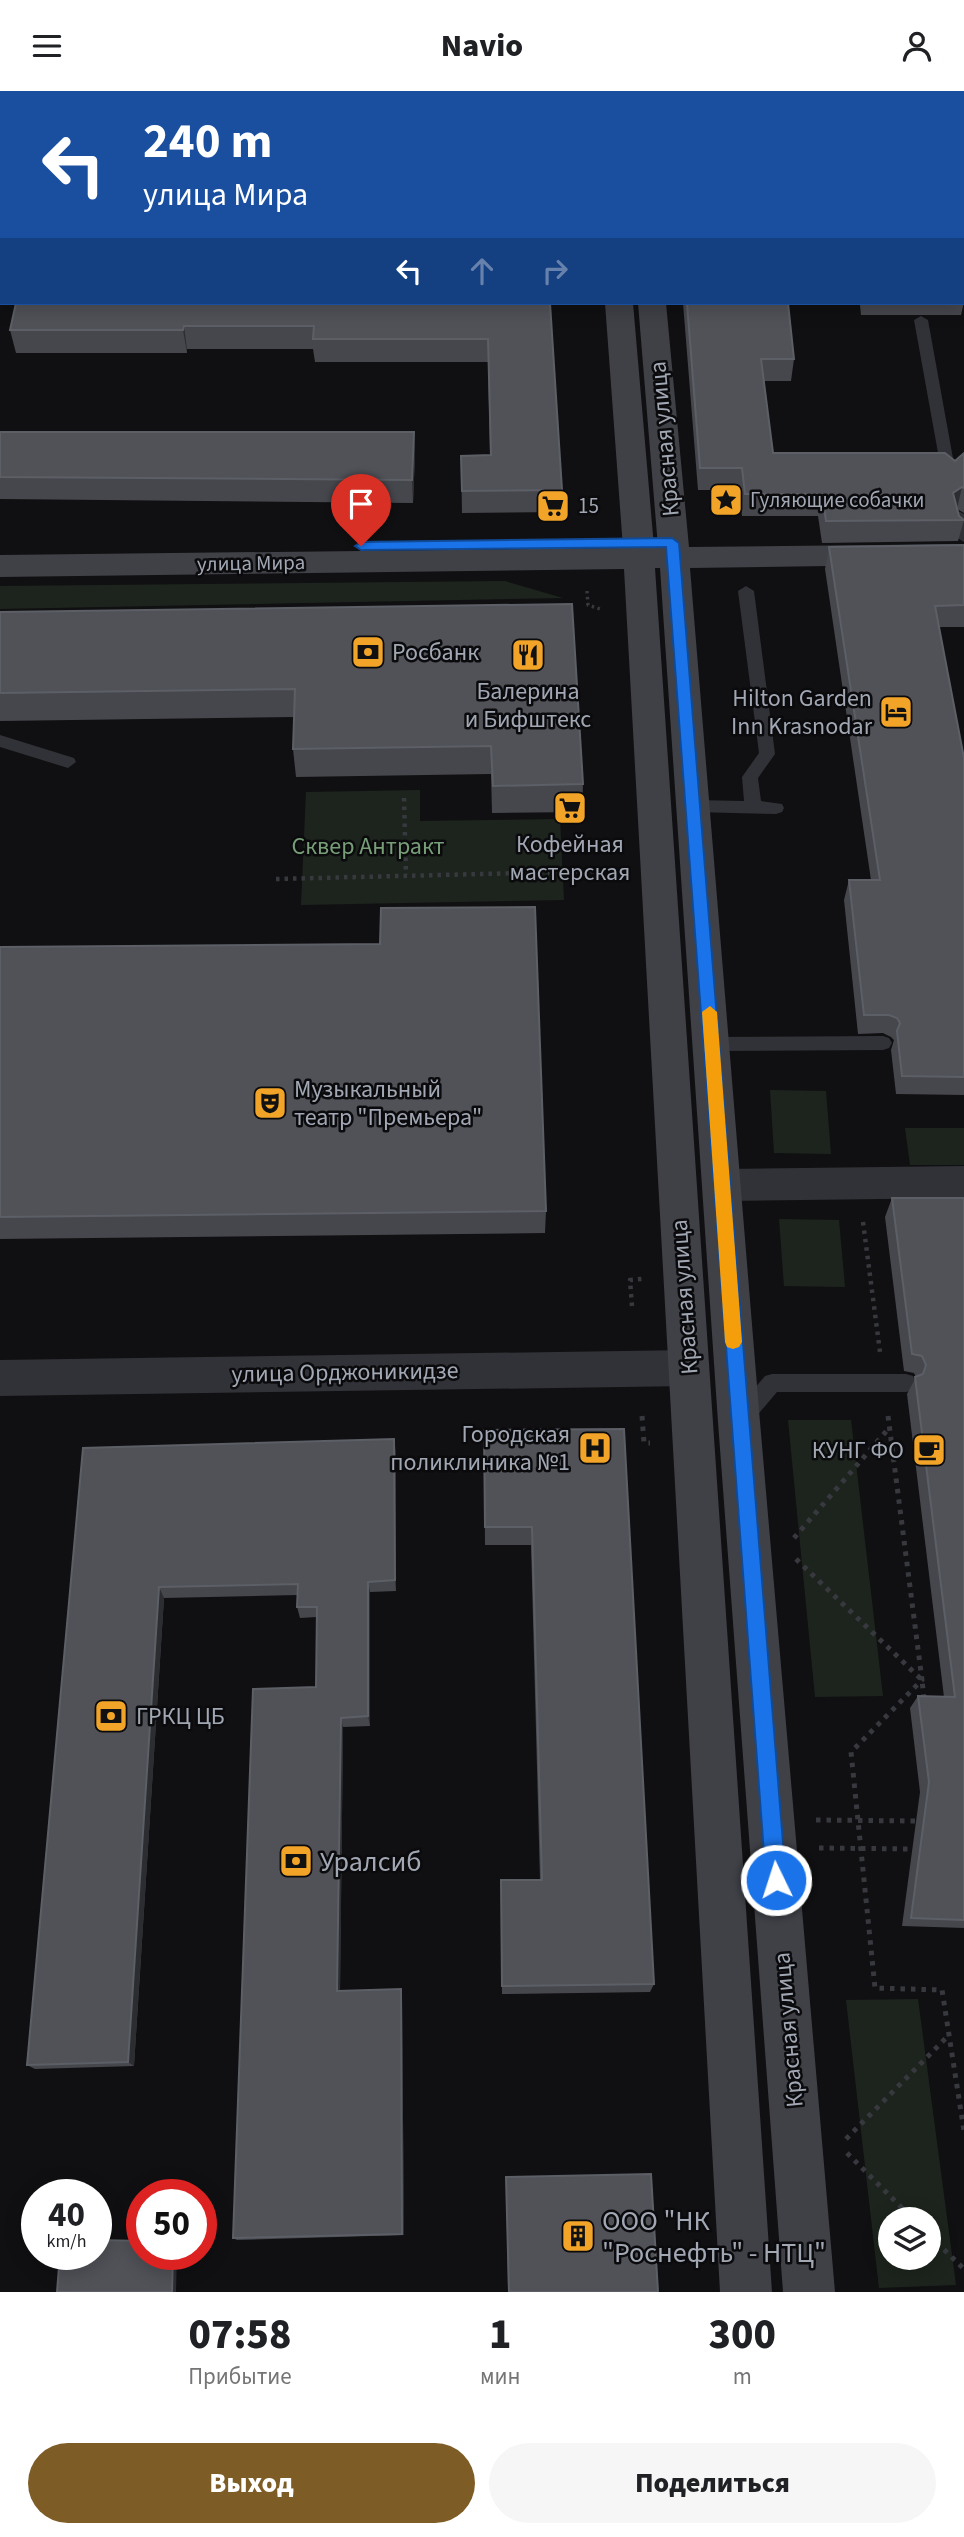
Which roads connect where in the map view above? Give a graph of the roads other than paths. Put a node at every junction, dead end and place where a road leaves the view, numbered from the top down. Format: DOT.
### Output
graph roads {
  1 [pos="620,305"];
  2 [pos="652,305"];
  3 [pos="921,320"];
  4 [pos="949,475"];
  5 [pos="962,531"];
  6 [pos="673,549"];
  7 [pos="0,550"];
  8 [pos="638,550"];
  9 [pos="964,554"];
  10 [pos="0,566"];
  11 [pos="746,591"];
  12 [pos="0,741"];
  13 [pos="68,762"];
  14 [pos="694,806"];
  15 [pos="753,808"];
  16 [pos="776,808"];
  17 [pos="883,1043"];
  18 [pos="712,1044"];
  19 [pos="964,1182"];
  20 [pos="723,1185"];
  21 [pos="689,1368"];
  22 [pos="0,1378"];
  23 [pos="906,1383"];
  24 [pos="739,1422"];
  25 [pos="746,2292"];
  26 [pos="810,2292"];
  1 -- 8 [label="main road, Красная улица"];
  2 -- 6 [label="main road, Красная улица"];
  3 -- 4 [label="lane"];
  5 -- 6 [label="main road, улица Мира"];
  6 -- 8 [label="main road, улица Мира"];
  6 -- 9 [label="main road, улица Мира"];
  6 -- 14 [label="main road, Красная улица"];
  7 -- 8 [label="main road, улица Мира"];
  8 -- 10 [label="main road, улица Мира"];
  8 -- 21 [label="main road, Красная улица"];
  11 -- 15 [label="lane"];
  12 -- 13 [label="lane"];
  14 -- 15 [label="lane"];
  14 -- 18 [label="main road, Красная улица"];
  15 -- 16 [label="lane"];
  17 -- 18 [label="lane"];
  18 -- 20 [label="main road, Красная улица"];
  19 -- 20 [label="street"];
  20 -- 24 [label="main road, Красная улица"];
  21 -- 22 [label="street, улица Орджоникидзе"];
  21 -- 25 [label="main road, Красная улица"];
  23 -- 24 [label="lane"];
  24 -- 26 [label="main road, Красная улица"];
}
